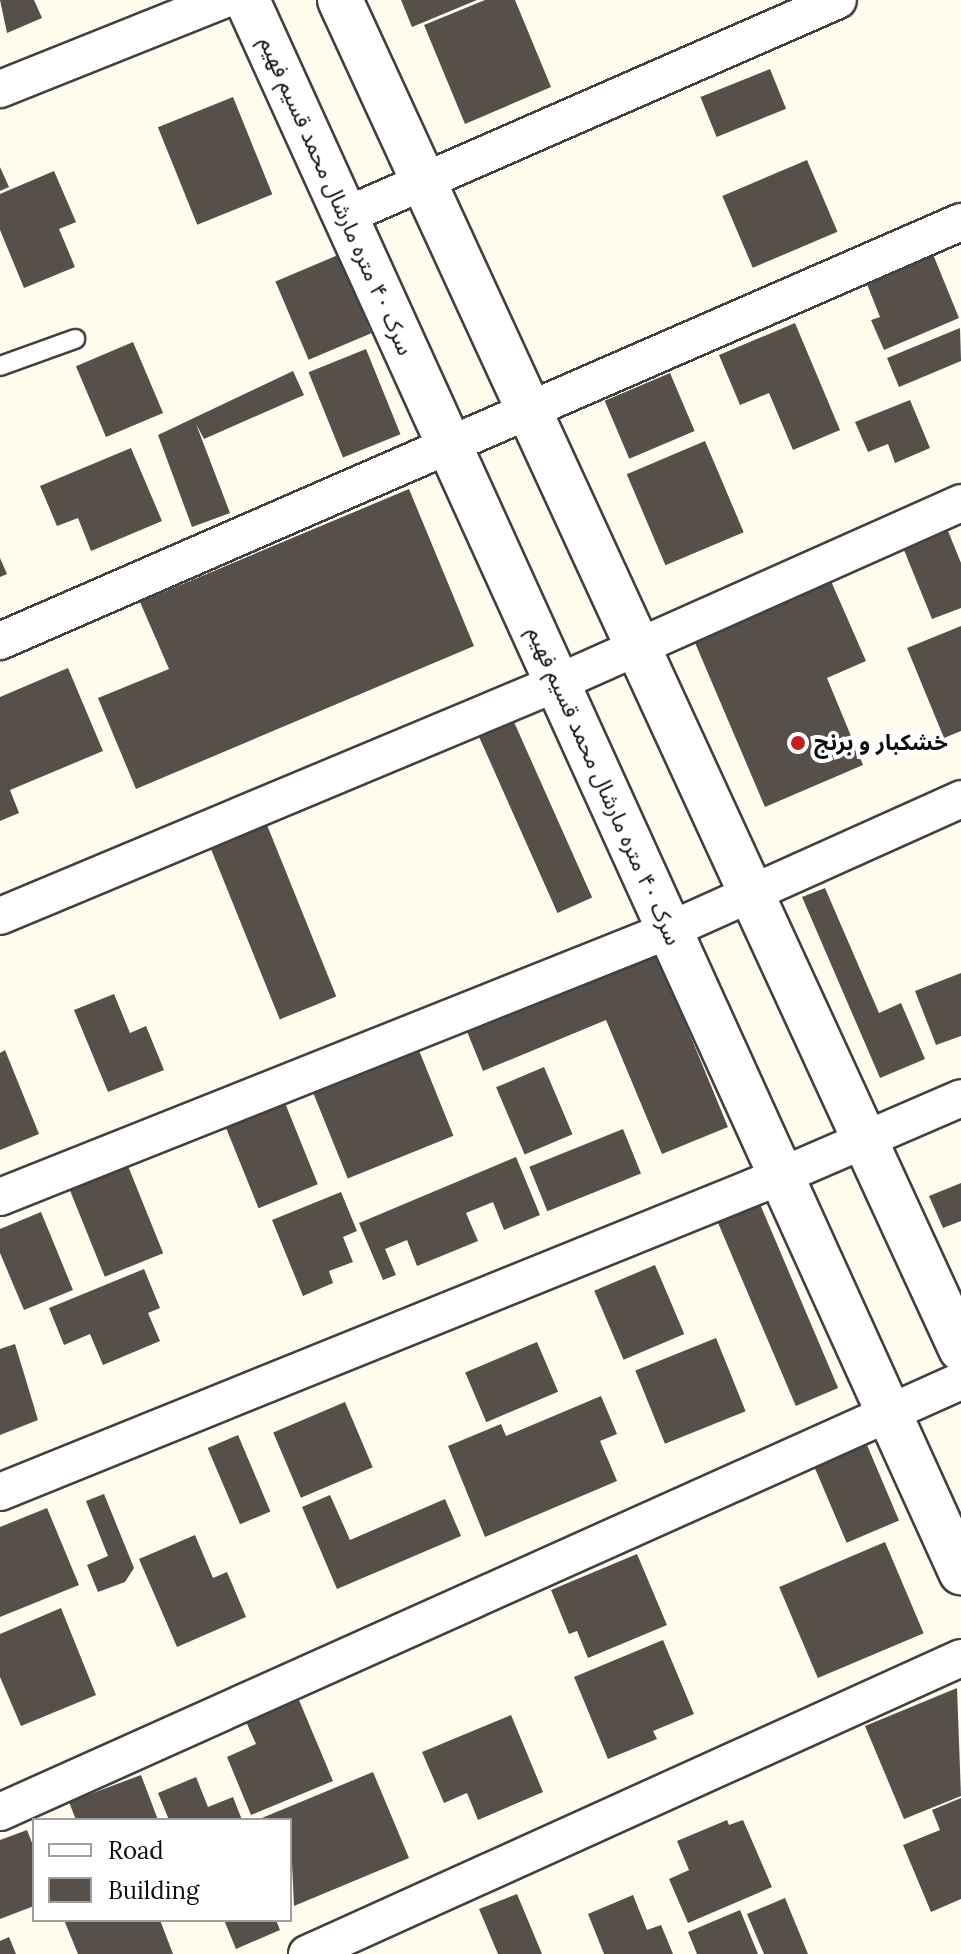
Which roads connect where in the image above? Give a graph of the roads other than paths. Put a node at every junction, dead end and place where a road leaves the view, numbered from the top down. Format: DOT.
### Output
graph roads {
  1 [pos="223,0"];
  2 [pos="247,0"];
  3 [pos="340,0"];
  4 [pos="838,0"];
  5 [pos="0,89"];
  6 [pos="424,181"];
  7 [pos="345,216"];
  8 [pos="961,222"];
  9 [pos="75,339"];
  10 [pos="0,366"];
  11 [pos="531,411"];
  12 [pos="450,446"];
  13 [pos="961,503"];
  14 [pos="0,641"];
  15 [pos="639,646"];
  16 [pos="557,683"];
  17 [pos="961,799"];
  18 [pos="753,893"];
  19 [pos="0,916"];
  20 [pos="670,930"];
  21 [pos="961,1098"];
  22 [pos="866,1139"];
  23 [pos="781,1176"];
  24 [pos="0,1197"];
  25 [pos="961,1349"];
  26 [pos="961,1381"];
  27 [pos="889,1413"];
  28 [pos="0,1492"];
  29 [pos="961,1572"];
  30 [pos="961,1658"];
  31 [pos="0,1812"];
  32 [pos="307,1954"];
  1 -- 5 [label="street"];
  2 -- 7 [label="street, سرک ۴۰ متره مارشال محمد قسیم فهیم"];
  3 -- 6 [label="street"];
  4 -- 6 [label="street"];
  6 -- 7 [label="street"];
  6 -- 11 [label="street"];
  7 -- 12 [label="street, سرک ۴۰ متره مارشال محمد قسیم فهیم"];
  8 -- 11 [label="street"];
  9 -- 10 [label="lane"];
  11 -- 12 [label="street"];
  11 -- 15 [label="street"];
  12 -- 14 [label="street"];
  12 -- 16 [label="street, سرک ۴۰ متره مارشال محمد قسیم فهیم"];
  13 -- 15 [label="street"];
  15 -- 16 [label="street"];
  15 -- 18 [label="street"];
  16 -- 19 [label="street"];
  16 -- 20 [label="street, سرک ۴۰ متره مارشال محمد قسیم فهیم"];
  17 -- 18 [label="street"];
  18 -- 20 [label="street"];
  18 -- 22 [label="street"];
  20 -- 23 [label="street, سرک ۴۰ متره مارشال محمد قسیم فهیم"];
  20 -- 24 [label="street"];
  21 -- 22 [label="street"];
  22 -- 23 [label="street"];
  22 -- 25 [label="street"];
  23 -- 27 [label="street, سرک ۴۰ متره مارشال محمد قسیم فهیم"];
  23 -- 28 [label="street"];
  26 -- 27 [label="street"];
  27 -- 29 [label="street, سرک ۴۰ متره مارشال محمد قسیم فهیم"];
  27 -- 31 [label="street"];
  30 -- 32 [label="street"];
}
